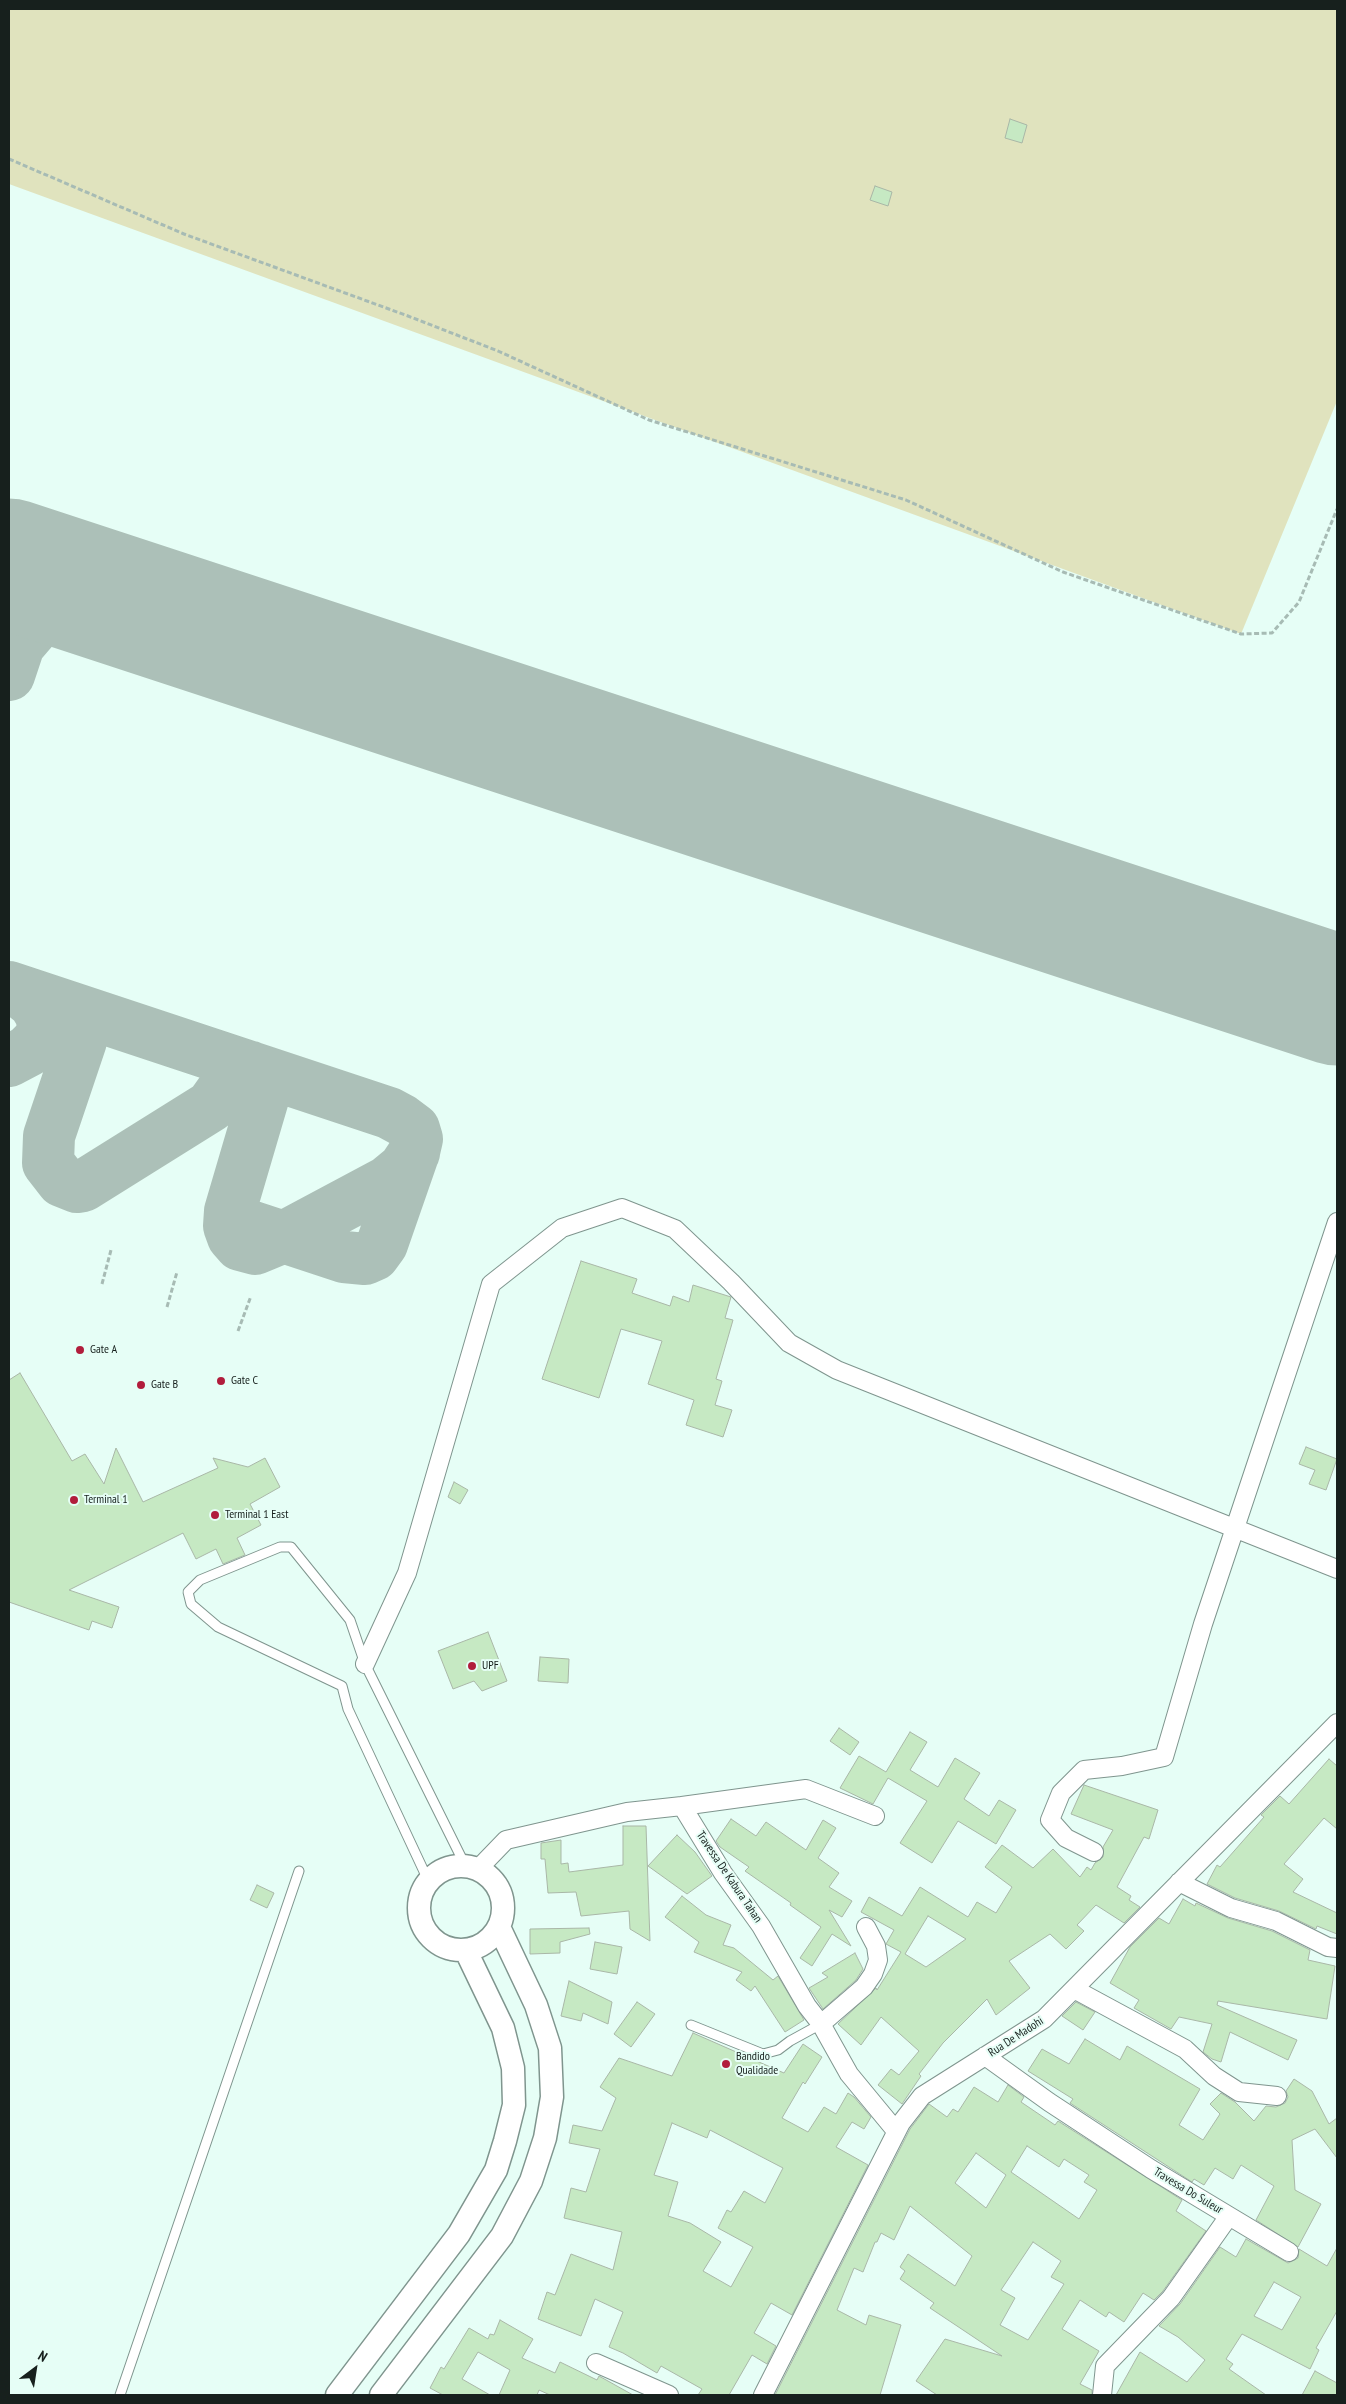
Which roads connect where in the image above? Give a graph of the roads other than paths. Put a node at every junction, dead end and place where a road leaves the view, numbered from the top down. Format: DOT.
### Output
graph roads {
  1 [pos="1337,1222"];
  2 [pos="1234,1528"];
  3 [pos="1337,1569"];
  4 [pos="365,1664"];
  5 [pos="1337,1723"];
  6 [pos="682,1806"];
  7 [pos="874,1816"];
  8 [pos="1094,1852"];
  9 [pos="471,1867"];
  10 [pos="299,1871"];
  11 [pos="428,1880"];
  12 [pos="1180,1882"];
  13 [pos="499,1927"];
  14 [pos="866,1927"];
  15 [pos="1337,1948"];
  16 [pos="466,1951"];
  17 [pos="1074,1989"];
  18 [pos="822,2024"];
  19 [pos="691,2025"];
  20 [pos="985,2056"];
  21 [pos="1278,2096"];
  22 [pos="896,2131"];
  23 [pos="1229,2216"];
  24 [pos="1289,2252"];
  25 [pos="596,2363"];
  26 [pos="120,2395"];
  27 [pos="337,2395"];
  28 [pos="381,2395"];
  29 [pos="669,2395"];
  30 [pos="763,2395"];
  31 [pos="1102,2395"];
  1 -- 2 [label="street"];
  2 -- 3 [label="street"];
  2 -- 4 [label="street"];
  2 -- 8 [label="street"];
  4 -- 9 [label="lane"];
  4 -- 11 [label="lane"];
  5 -- 12 [label="street, Rua De Madohi"];
  6 -- 7 [label="street"];
  6 -- 9 [label="street"];
  6 -- 18 [label="street, Travessa De Kabura Tahan"];
  9 -- 11 [label="street"];
  9 -- 13 [label="street"];
  10 -- 26 [label="lane"];
  11 -- 16 [label="street"];
  12 -- 15 [label="street"];
  12 -- 17 [label="street, Rua De Madohi"];
  13 -- 16 [label="street"];
  13 -- 28 [label="street"];
  14 -- 18 [label="street"];
  16 -- 27 [label="street"];
  17 -- 20 [label="street, Rua De Madohi"];
  17 -- 21 [label="street"];
  18 -- 19 [label="lane"];
  18 -- 22 [label="street, Travessa De Kabura Tahan"];
  20 -- 22 [label="street, Rua De Madohi"];
  20 -- 23 [label="street, Travessa Do Suleur"];
  22 -- 30 [label="street, Rua De Madohi"];
  23 -- 24 [label="street"];
  23 -- 31 [label="street, Travessa Do Suleur"];
  25 -- 29 [label="street"];
}
